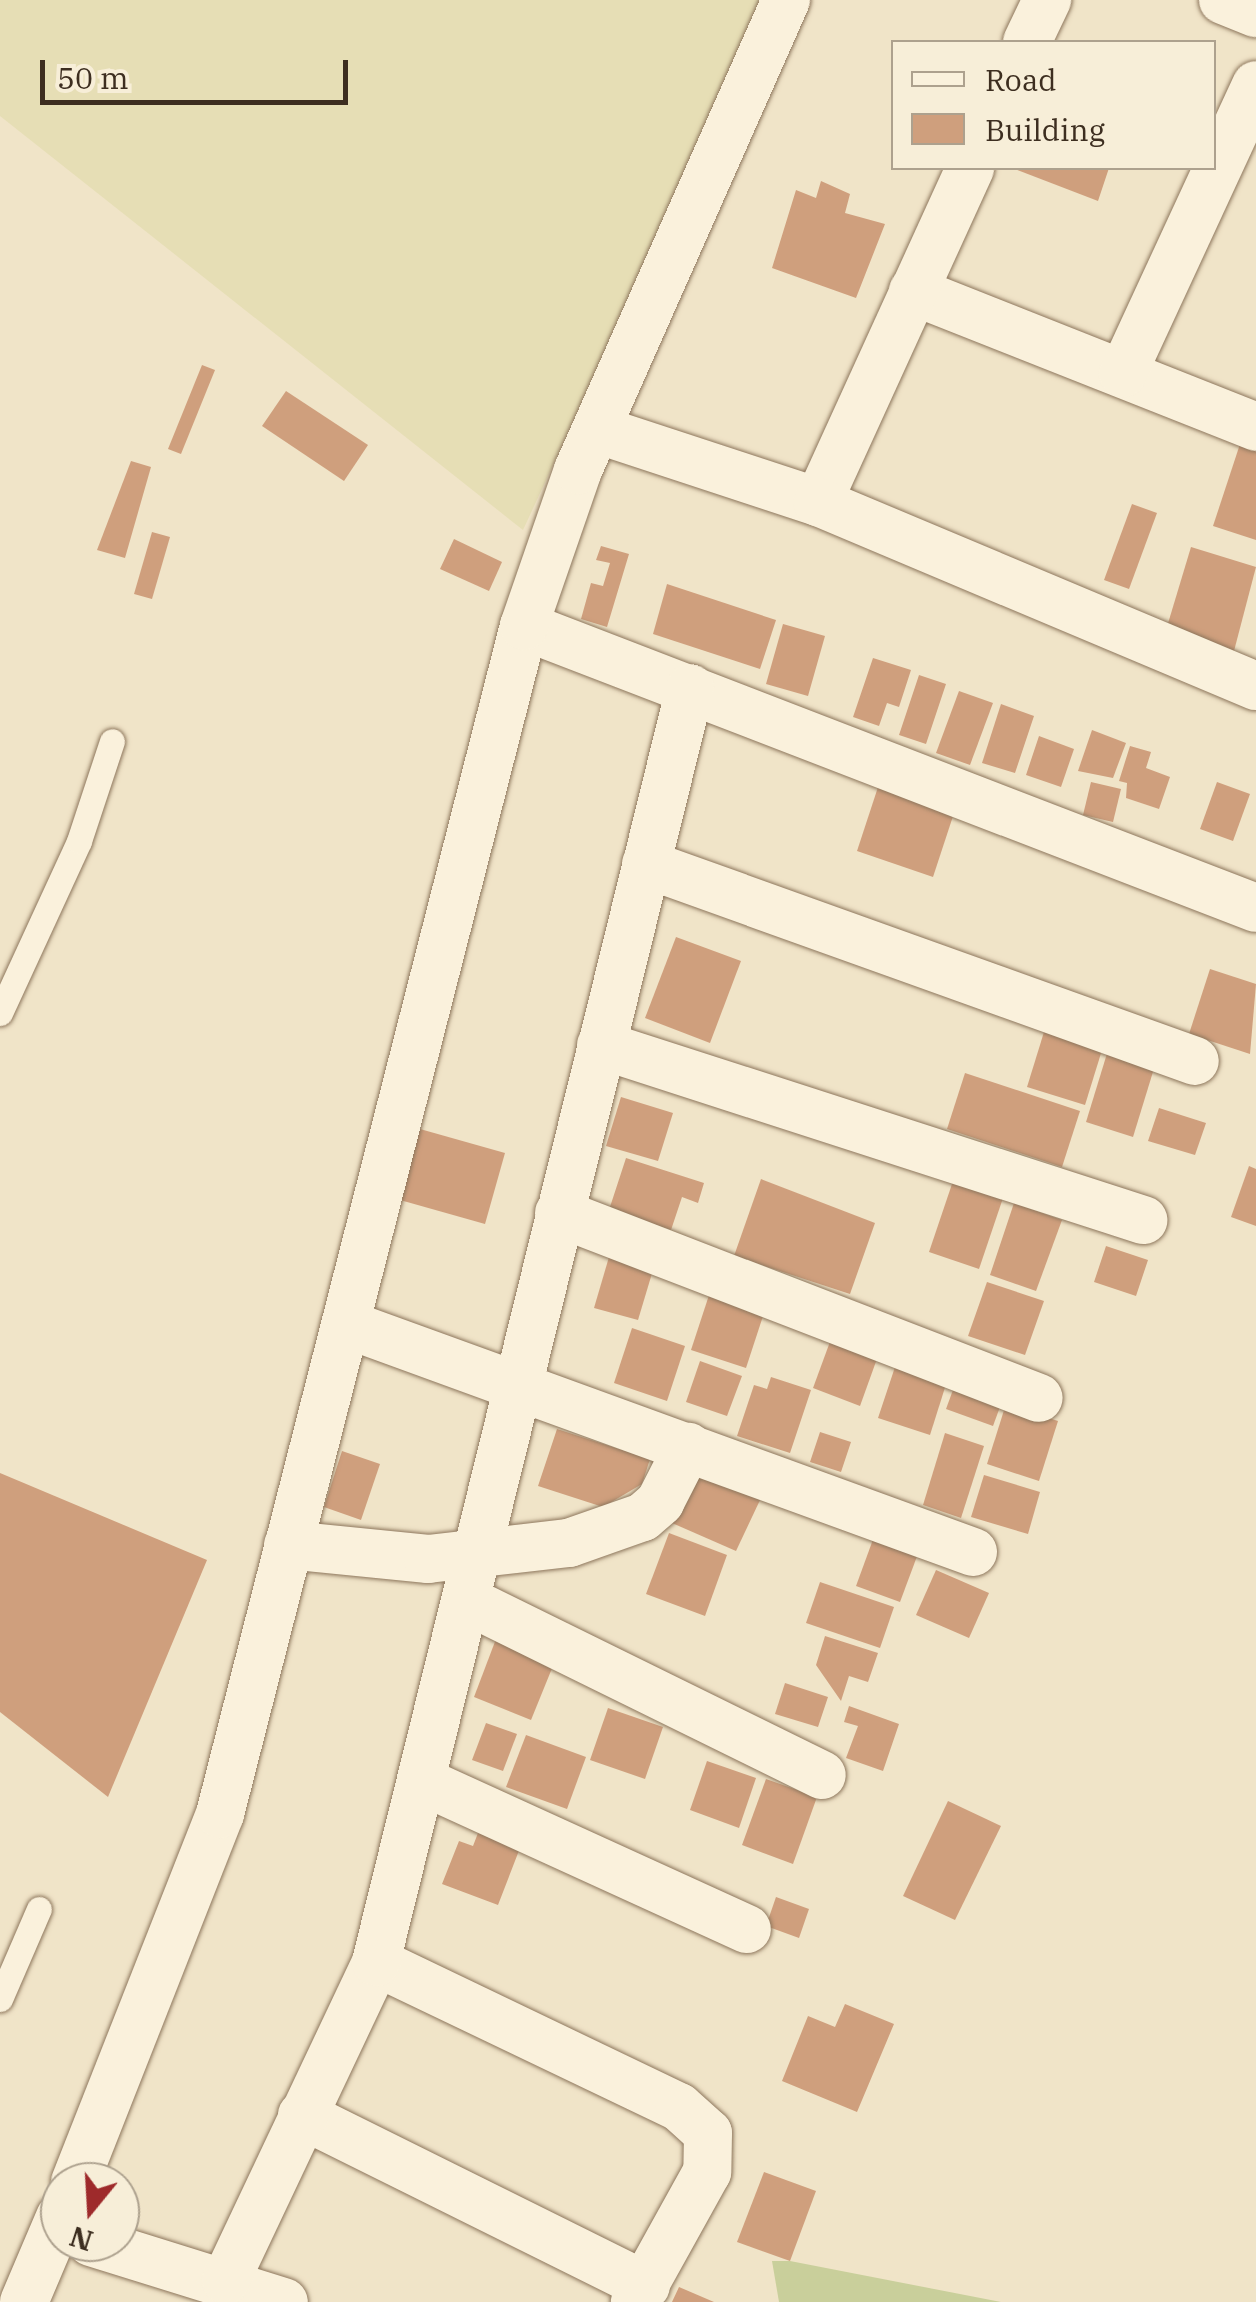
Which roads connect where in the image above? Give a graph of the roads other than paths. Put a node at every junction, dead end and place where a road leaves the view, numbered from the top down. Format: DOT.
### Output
graph roads {
  1 [pos="786,0"];
  2 [pos="1047,0"];
  3 [pos="1223,0"];
  4 [pos="1256,13"];
  5 [pos="1028,40"];
  6 [pos="1256,86"];
  7 [pos="969,170"];
  8 [pos="913,291"];
  9 [pos="1124,373"];
  10 [pos="1256,427"];
  11 [pos="599,430"];
  12 [pos="818,502"];
  13 [pos="524,626"];
  14 [pos="1256,686"];
  15 [pos="690,688"];
  16 [pos="112,741"];
  17 [pos="646,864"];
  18 [pos="1256,908"];
  19 [pos="0,1014"];
  20 [pos="601,1045"];
  21 [pos="1195,1062"];
  22 [pos="559,1214"];
  23 [pos="1143,1220"];
  24 [pos="349,1326"];
  25 [pos="520,1385"];
  26 [pos="1039,1398"];
  27 [pos="688,1447"];
  28 [pos="288,1544"];
  29 [pos="973,1552"];
  30 [pos="475,1579"];
  31 [pos="822,1774"];
  32 [pos="422,1780"];
  33 [pos="39,1909"];
  34 [pos="747,1928"];
  35 [pos="376,1962"];
  36 [pos="0,1999"];
  37 [pos="302,2115"];
  38 [pos="83,2162"];
  39 [pos="140,2254"];
  40 [pos="48,2262"];
  41 [pos="226,2280"];
  42 [pos="640,2294"];
  43 [pos="24,2302"];
  44 [pos="284,2302"];
  1 -- 11 [label="street"];
  2 -- 5 [label="street"];
  3 -- 4 [label="street"];
  6 -- 9 [label="street"];
  7 -- 8 [label="street"];
  8 -- 9 [label="street"];
  8 -- 12 [label="street"];
  9 -- 10 [label="street"];
  11 -- 12 [label="street"];
  11 -- 13 [label="street"];
  12 -- 14 [label="street"];
  13 -- 15 [label="street"];
  13 -- 24 [label="street"];
  15 -- 17 [label="street"];
  15 -- 18 [label="street"];
  16 -- 19 [label="lane"];
  17 -- 20 [label="street"];
  17 -- 21 [label="street"];
  20 -- 22 [label="street"];
  20 -- 23 [label="street"];
  22 -- 25 [label="street"];
  22 -- 26 [label="street"];
  24 -- 25 [label="street"];
  24 -- 28 [label="street"];
  25 -- 27 [label="street"];
  25 -- 30 [label="street"];
  27 -- 29 [label="street"];
  27 -- 30 [label="street"];
  28 -- 30 [label="street"];
  28 -- 38 [label="street"];
  30 -- 31 [label="street"];
  30 -- 32 [label="street"];
  32 -- 34 [label="street"];
  32 -- 35 [label="street"];
  33 -- 36 [label="lane"];
  35 -- 37 [label="street"];
  35 -- 42 [label="street"];
  37 -- 41 [label="street"];
  37 -- 42 [label="street"];
  39 -- 41 [label="street"];
  40 -- 43 [label="street"];
  41 -- 44 [label="street"];
}
